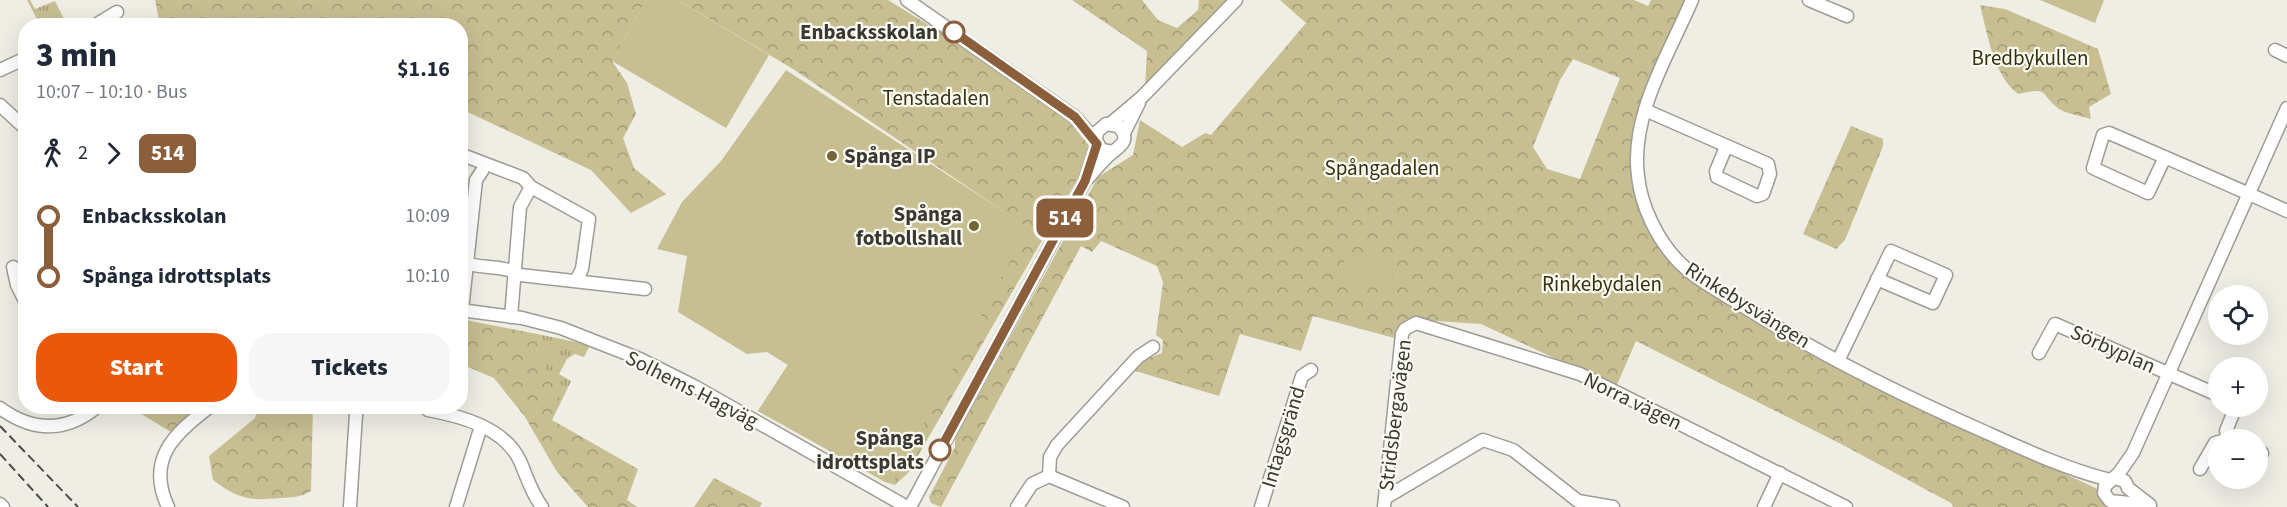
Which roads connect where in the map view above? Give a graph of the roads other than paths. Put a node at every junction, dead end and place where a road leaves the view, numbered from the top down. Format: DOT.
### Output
graph roads {
  1 [pos="907,0"];
  2 [pos="1236,0"];
  3 [pos="1692,0"];
  4 [pos="1809,0"];
  5 [pos="117,12"];
  6 [pos="1847,16"];
  7 [pos="107,18"];
  8 [pos="2275,50"];
  9 [pos="2287,56"];
  10 [pos="18,62"];
  11 [pos="0,70"];
  12 [pos="1142,97"];
  13 [pos="0,105"];
  14 [pos="2287,108"];
  15 [pos="1645,110"];
  16 [pos="1075,117"];
  17 [pos="18,122"];
  18 [pos="1108,124"];
  19 [pos="1124,133"];
  20 [pos="1097,143"];
  21 [pos="1726,147"];
  22 [pos="1113,152"];
  23 [pos="468,157"];
  24 [pos="2165,157"];
  25 [pos="482,171"];
  26 [pos="1085,181"];
  27 [pos="531,187"];
  28 [pos="2249,194"];
  29 [pos="2287,212"];
  30 [pos="468,235"];
  31 [pos="468,263"];
  32 [pos="14,267"];
  33 [pos="514,271"];
  34 [pos="577,279"];
  35 [pos="1877,279"];
  36 [pos="18,287"];
  37 [pos="645,289"];
  38 [pos="468,311"];
  39 [pos="511,317"];
  40 [pos="1410,325"];
  41 [pos="1153,347"];
  42 [pos="2039,353"];
  43 [pos="1838,362"];
  44 [pos="1311,370"];
  45 [pos="2169,374"];
  46 [pos="2208,391"];
  47 [pos="0,408"];
  48 [pos="81,414"];
  49 [pos="89,414"];
  50 [pos="200,414"];
  51 [pos="356,414"];
  52 [pos="446,414"];
  53 [pos="83,419"];
  54 [pos="480,426"];
  55 [pos="2133,453"];
  56 [pos="2208,455"];
  57 [pos="2200,469"];
  58 [pos="2072,470"];
  59 [pos="1780,473"];
  60 [pos="1049,477"];
  61 [pos="2112,479"];
  62 [pos="2128,486"];
  63 [pos="2104,493"];
  64 [pos="2120,502"];
  65 [pos="1385,503"];
  66 [pos="2152,506"];
  67 [pos="168,507"];
  68 [pos="350,507"];
  69 [pos="456,507"];
  70 [pos="542,507"];
  71 [pos="909,507"];
  72 [pos="1017,507"];
  73 [pos="1123,507"];
  74 [pos="1261,507"];
  75 [pos="1613,507"];
  76 [pos="1764,507"];
  77 [pos="1846,507"];
  1 -- 16 [label="street"];
  2 -- 12 [label="street"];
  3 -- 15 [label="street, Rinkebysvängen"];
  4 -- 6 [label="street"];
  5 -- 7 [label="street"];
  8 -- 9 [label="street"];
  10 -- 11 [label="street"];
  12 -- 18 [label="street"];
  12 -- 19 [label="street"];
  13 -- 17 [label="street"];
  14 -- 28 [label="street"];
  15 -- 21 [label="street"];
  15 -- 43 [label="street, Rinkebysvängen"];
  16 -- 18 [label="street"];
  16 -- 20 [label="street"];
  18 -- 19 [label="street"];
  18 -- 20 [label="street"];
  19 -- 22 [label="street"];
  20 -- 22 [label="street"];
  20 -- 26 [label="street"];
  21 -- 21 [label="street"];
  22 -- 26 [label="street"];
  23 -- 27 [label="street"];
  24 -- 24 [label="street"];
  24 -- 28 [label="street"];
  25 -- 30 [label="street, Solhems Hagväg"];
  26 -- 71 [label="street"];
  27 -- 33 [label="street"];
  27 -- 34 [label="street"];
  28 -- 29 [label="street"];
  28 -- 45 [label="street"];
  31 -- 33 [label="street"];
  32 -- 36 [label="street"];
  33 -- 34 [label="street"];
  33 -- 39 [label="street"];
  34 -- 37 [label="street"];
  35 -- 35 [label="street"];
  35 -- 43 [label="street"];
  38 -- 39 [label="street, Solhems Hagväg"];
  39 -- 71 [label="street, Solhems Hagväg"];
  40 -- 59 [label="street, Norra vägen"];
  40 -- 65 [label="street, Stridsbergavägen"];
  41 -- 60 [label="street"];
  42 -- 45 [label="street, Sörbyplan"];
  43 -- 58 [label="street, Rinkebysvängen"];
  44 -- 74 [label="street, Intagsgränd"];
  45 -- 46 [label="street"];
  45 -- 55 [label="street"];
  47 -- 53 [label="street"];
  48 -- 53 [label="street"];
  49 -- 53 [label="street"];
  50 -- 67 [label="street"];
  51 -- 68 [label="street"];
  52 -- 54 [label="street"];
  54 -- 69 [label="street"];
  54 -- 70 [label="street"];
  55 -- 61 [label="street"];
  55 -- 62 [label="street"];
  56 -- 57 [label="street"];
  58 -- 61 [label="street, Rinkebysvängen"];
  58 -- 63 [label="street, Rinkebysvängen"];
  59 -- 76 [label="street"];
  59 -- 77 [label="street, Norra vägen"];
  60 -- 72 [label="street"];
  60 -- 73 [label="street"];
  61 -- 62 [label="street, Rinkebysvängen"];
  61 -- 63 [label="street"];
  62 -- 64 [label="street"];
  62 -- 66 [label="street, Rinkebysvängen"];
  63 -- 64 [label="street, Rinkebysvängen"];
  64 -- 66 [label="street, Rinkebysvängen"];
  65 -- 75 [label="street"];
}
